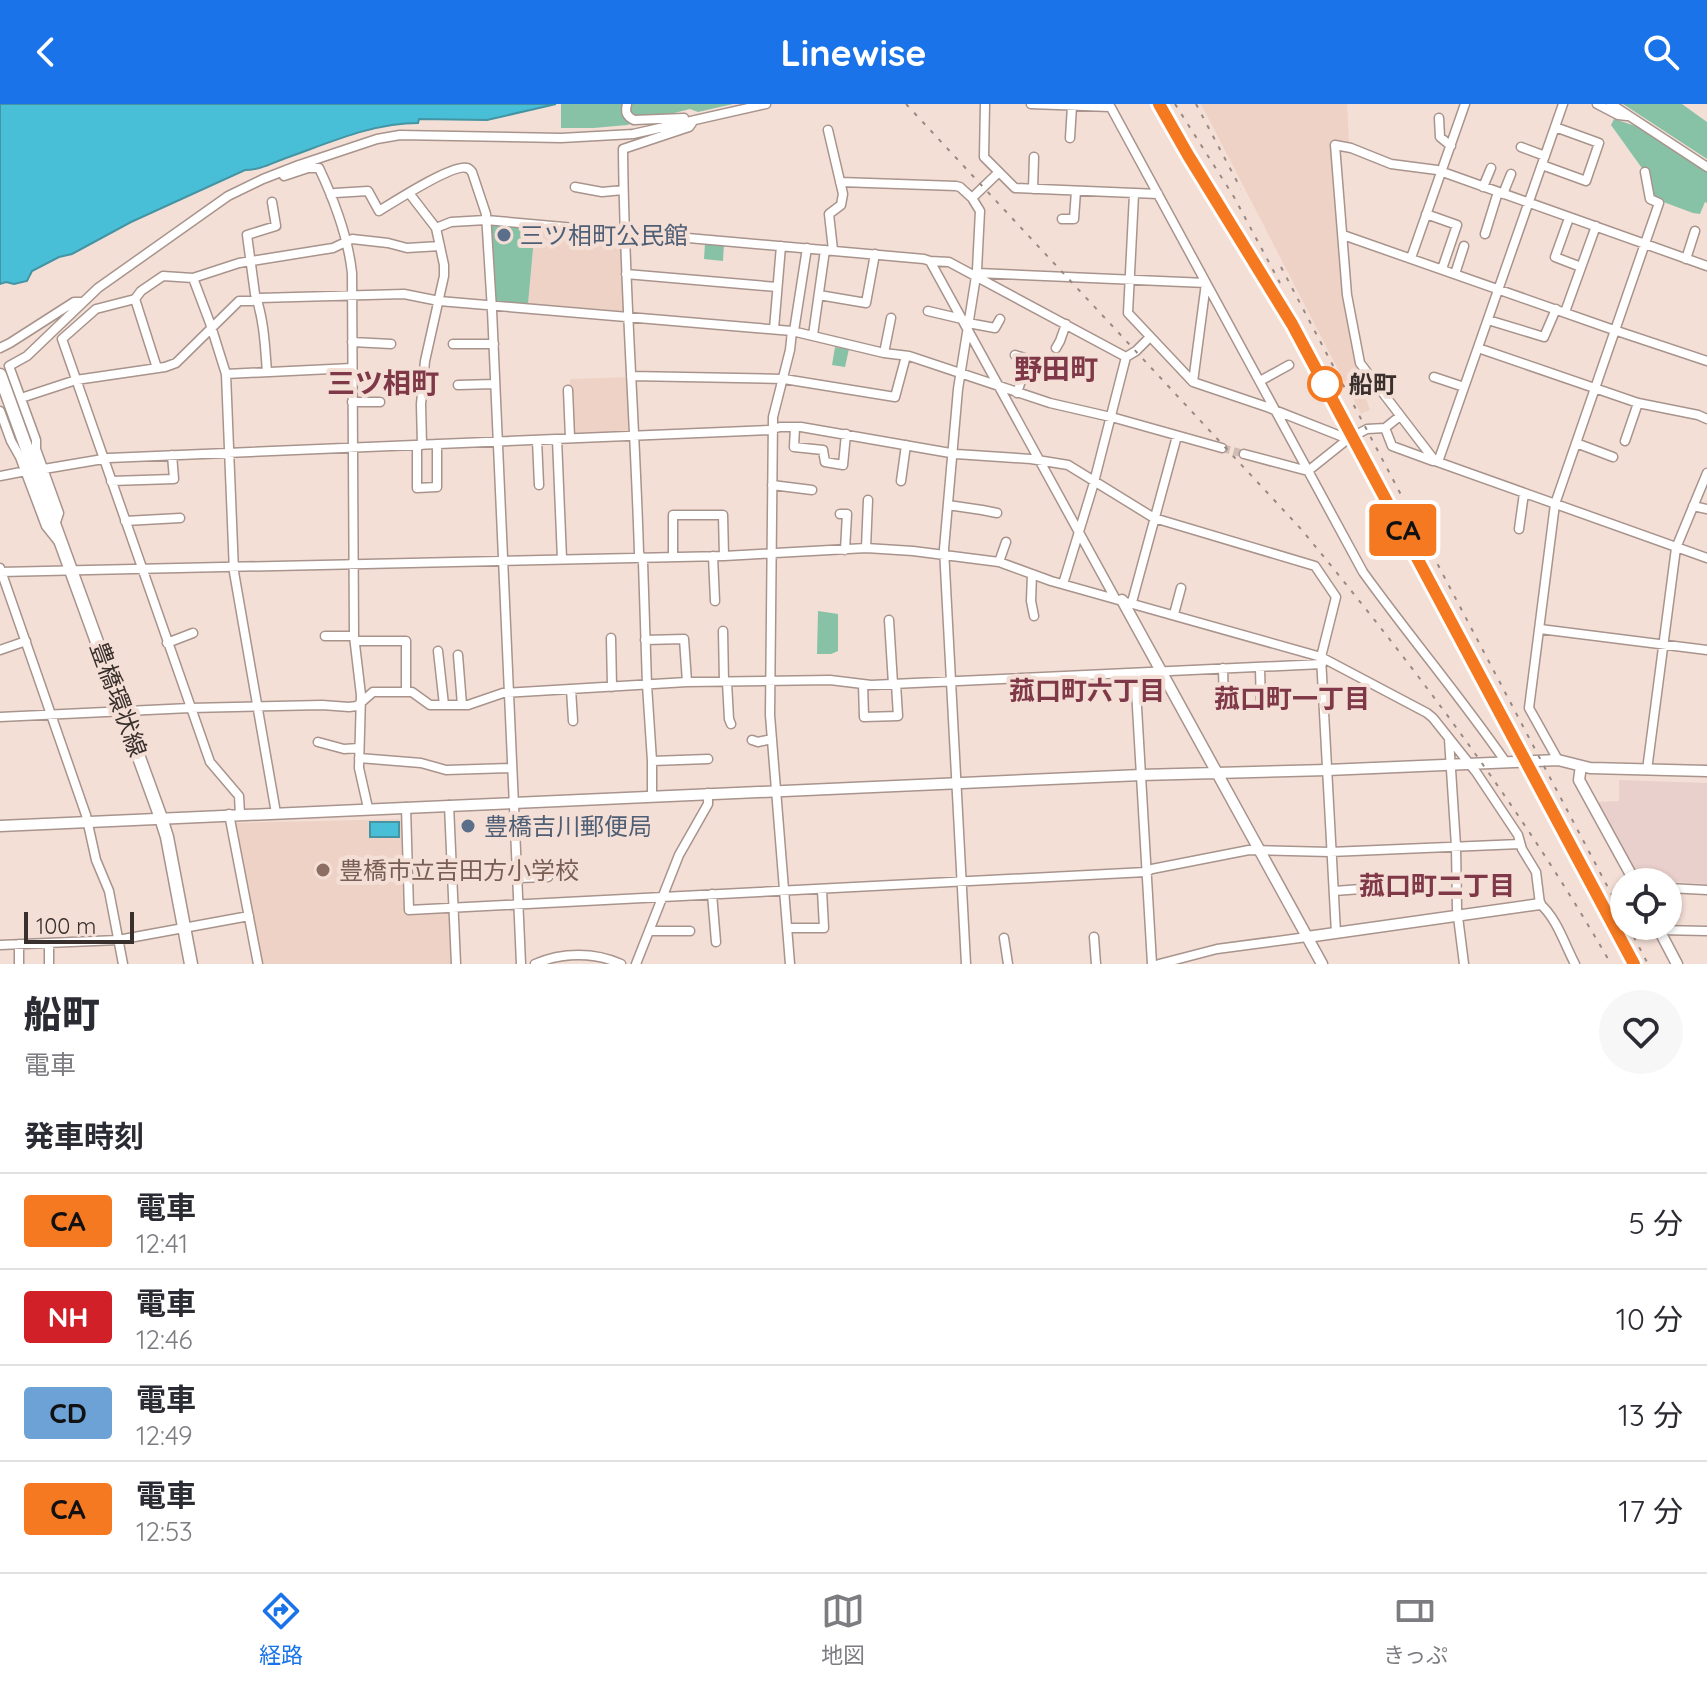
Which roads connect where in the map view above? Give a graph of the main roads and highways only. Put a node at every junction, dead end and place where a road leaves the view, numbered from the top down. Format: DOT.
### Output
graph roads {
  1 [pos="0,375"];
  2 [pos="191,964"];
  1 -- 2 [label="main road, 豊橋環状線"];
}
